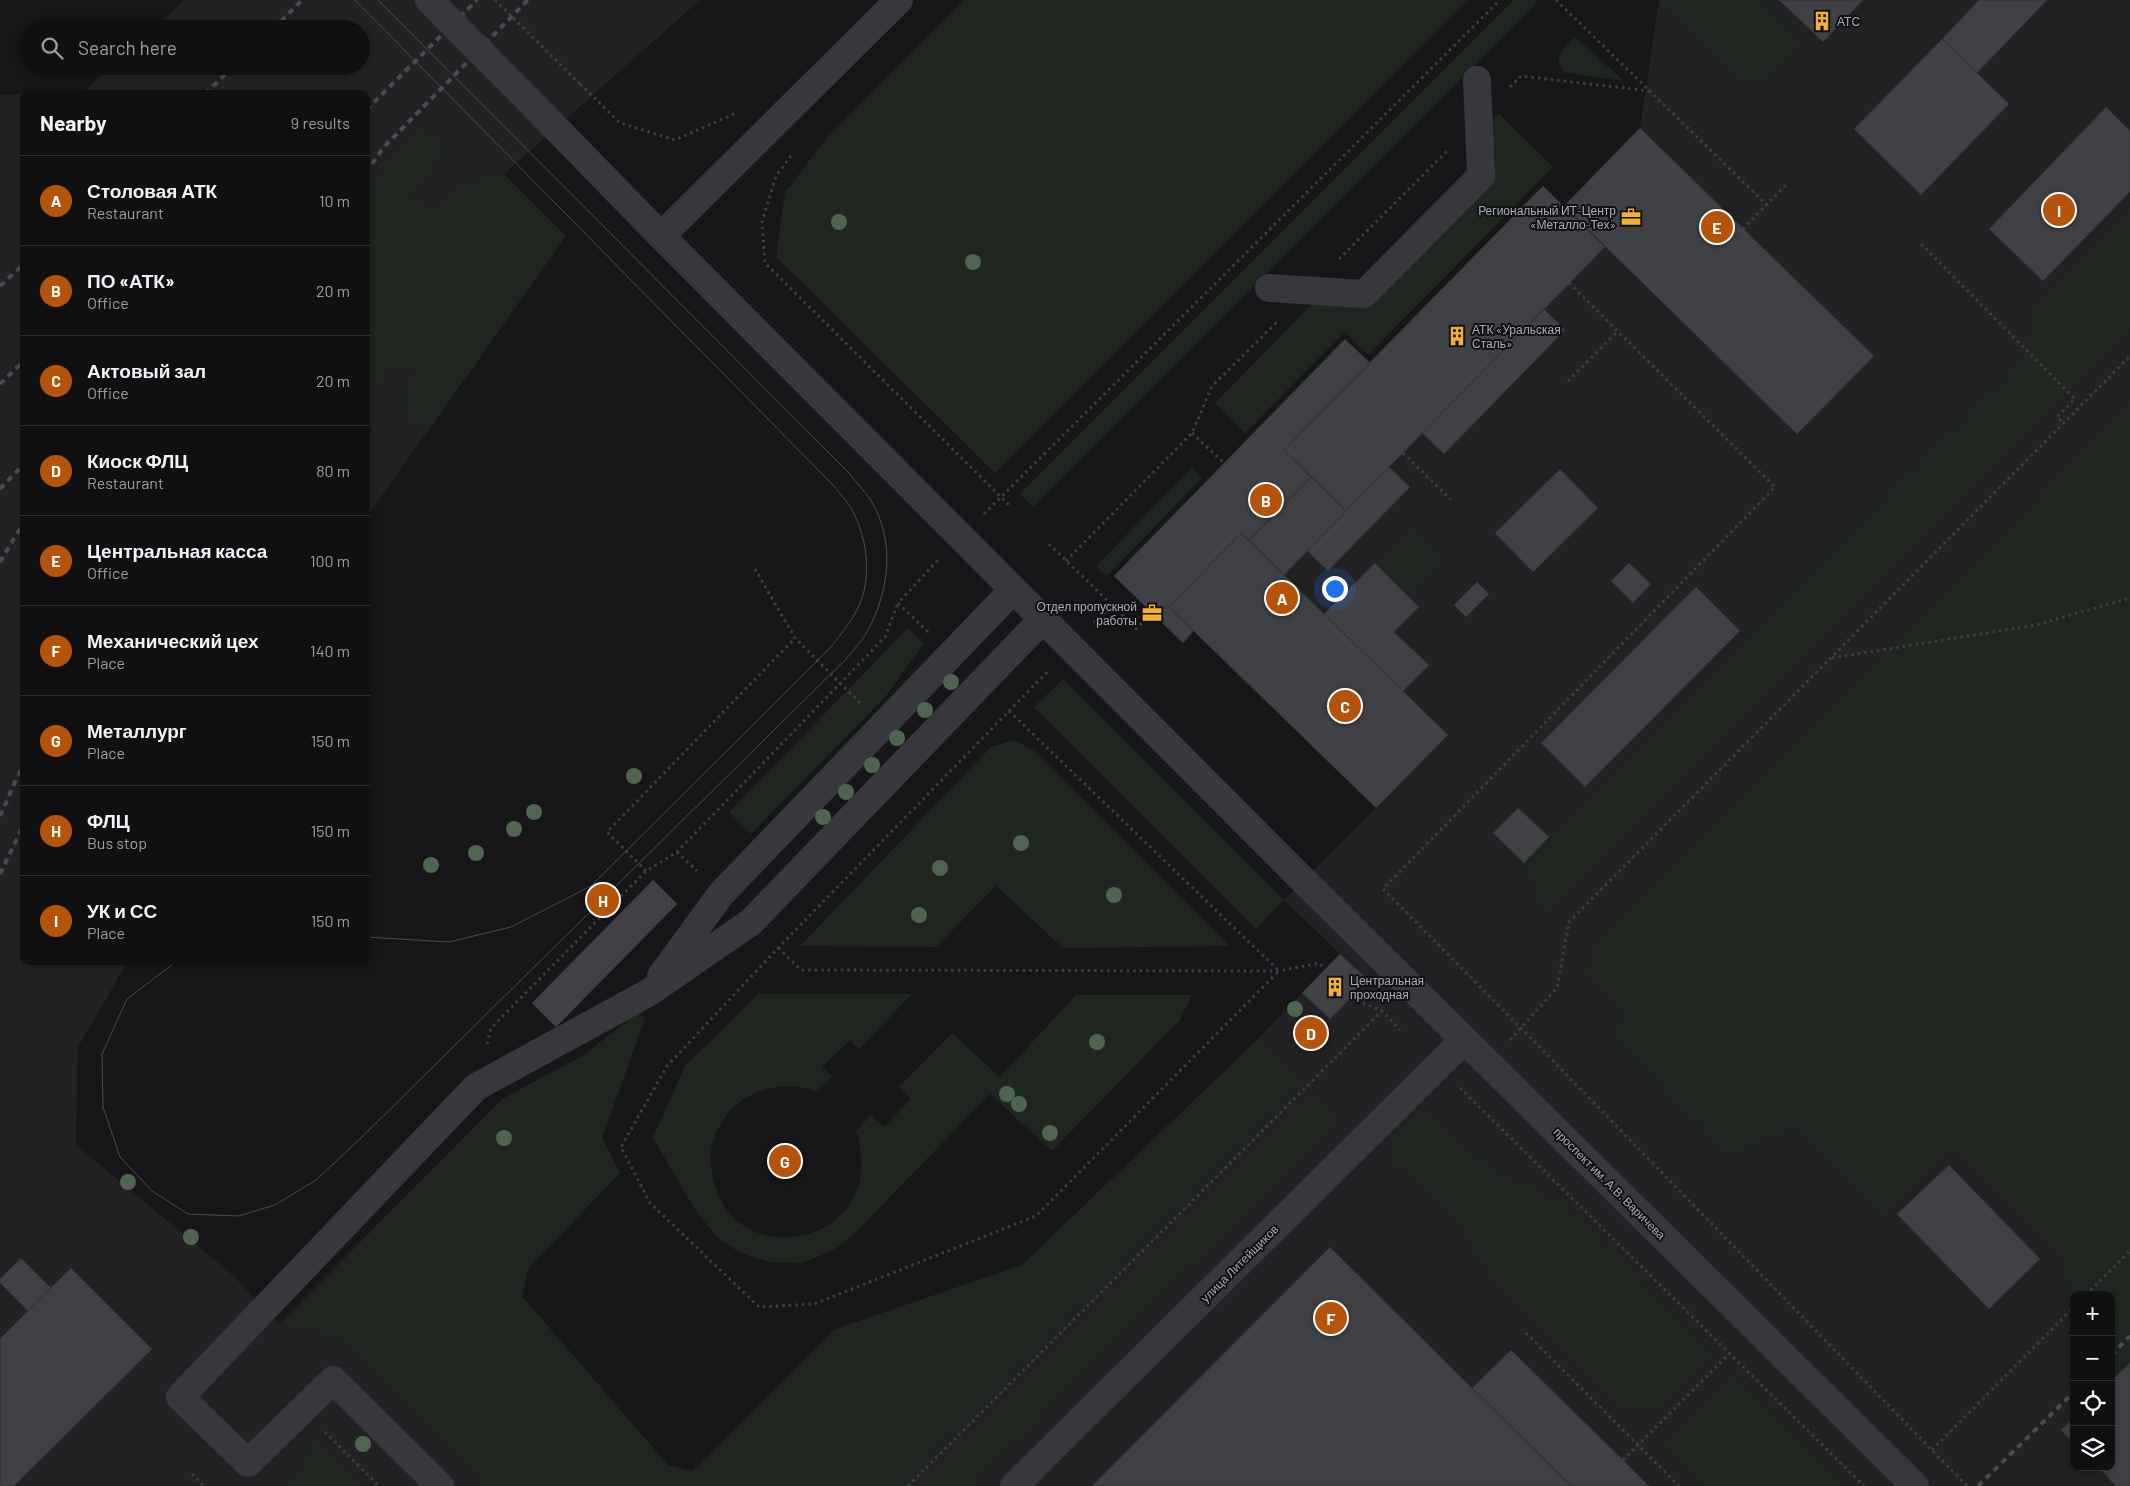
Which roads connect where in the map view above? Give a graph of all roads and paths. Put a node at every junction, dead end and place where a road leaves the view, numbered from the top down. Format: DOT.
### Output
graph roads {
  1 [pos="429,0"];
  2 [pos="494,0"];
  3 [pos="899,0"];
  4 [pos="1500,0"];
  5 [pos="1556,0"];
  6 [pos="1477,80"];
  7 [pos="738,113"];
  8 [pos="791,156"];
  9 [pos="1788,183"];
  10 [pos="1767,205"];
  11 [pos="1743,229"];
  12 [pos="661,236"];
  13 [pos="1921,244"];
  14 [pos="1569,283"];
  15 [pos="1269,288"];
  16 [pos="1618,331"];
  17 [pos="2130,356"];
  18 [pos="1568,382"];
  19 [pos="2064,423"];
  20 [pos="1192,434"];
  21 [pos="1403,453"];
  22 [pos="1224,463"];
  23 [pos="1001,497"];
  24 [pos="1451,500"];
  25 [pos="1011,507"];
  26 [pos="984,515"];
  27 [pos="1049,544"];
  28 [pos="941,557"];
  29 [pos="755,569"];
  30 [pos="1013,590"];
  31 [pos="2130,598"];
  32 [pos="898,603"];
  33 [pos="1112,605"];
  34 [pos="1152,613"];
  35 [pos="1043,619"];
  36 [pos="1094,624"];
  37 [pos="932,635"];
  38 [pos="795,638"];
  39 [pos="1832,658"];
  40 [pos="1051,668"];
  41 [pos="841,684"];
  42 [pos="861,704"];
  43 [pos="1009,711"];
  44 [pos="678,852"];
  45 [pos="646,871"];
  46 [pos="698,873"];
  47 [pos="778,948"];
  48 [pos="1325,969"];
  49 [pos="1278,971"];
  50 [pos="648,993"];
  51 [pos="1352,996"];
  52 [pos="1382,1011"];
  53 [pos="1522,1028"];
  54 [pos="1400,1030"];
  55 [pos="1464,1040"];
  56 [pos="1505,1046"];
  57 [pos="1456,1084"];
  58 [pos="476,1087"];
  59 [pos="2130,1251"];
  60 [pos="2090,1291"];
  61 [pos="2070,1311"];
  62 [pos="1755,1328"];
  63 [pos="1526,1333"];
  64 [pos="1730,1353"];
  65 [pos="303,1410"];
  66 [pos="1639,1444"];
  67 [pos="1932,1450"];
  68 [pos="1623,1460"];
  69 [pos="192,1474"];
  70 [pos="204,1486"];
  71 [pos="379,1486"];
  72 [pos="440,1486"];
  73 [pos="908,1486"];
  74 [pos="1014,1486"];
  75 [pos="1679,1486"];
  76 [pos="1864,1486"];
  77 [pos="1915,1486"];
  78 [pos="1967,1486"];
  1 -- 12 [label="street, проспект им. А.В. Варичева, bridge"];
  2 -- 7 [label="path, bridge"];
  3 -- 12 [label="street"];
  4 -- 23 [label="path"];
  5 -- 10 [label="path"];
  6 -- 15 [label="street"];
  8 -- 23 [label="path"];
  9 -- 10 [label="path"];
  10 -- 11 [label="path"];
  12 -- 30 [label="street, проспект им. А.В. Варичева"];
  13 -- 19 [label="path"];
  14 -- 16 [label="path"];
  16 -- 18 [label="path"];
  16 -- 53 [label="path"];
  17 -- 19 [label="path"];
  19 -- 39 [label="path"];
  20 -- 22 [label="path"];
  21 -- 24 [label="path"];
  23 -- 25 [label="path"];
  23 -- 26 [label="path"];
  27 -- 33 [label="path"];
  28 -- 32 [label="path"];
  29 -- 38 [label="path"];
  30 -- 35 [label="street, проспект им. А.В. Варичева"];
  30 -- 50 [label="street"];
  31 -- 39 [label="path"];
  32 -- 37 [label="path"];
  32 -- 41 [label="path"];
  33 -- 34 [label="path"];
  33 -- 36 [label="path"];
  35 -- 50 [label="street"];
  35 -- 55 [label="street, проспект им. А.В. Варичева"];
  38 -- 41 [label="path"];
  38 -- 45 [label="path"];
  39 -- 53 [label="path"];
  40 -- 43 [label="path"];
  41 -- 42 [label="path"];
  41 -- 44 [label="path"];
  43 -- 47 [label="path"];
  43 -- 49 [label="path"];
  44 -- 45 [label="path"];
  44 -- 46 [label="path"];
  45 -- 58 [label="path"];
  47 -- 49 [label="path"];
  47 -- 49 [label="path"];
  48 -- 49 [label="path"];
  50 -- 58 [label="street"];
  51 -- 52 [label="path"];
  52 -- 54 [label="path"];
  52 -- 73 [label="path"];
  53 -- 56 [label="path"];
  53 -- 67 [label="path"];
  55 -- 62 [label="street, проспект им. А.В. Варичева"];
  55 -- 74 [label="street, улица Литейщиков"];
  57 -- 64 [label="path"];
  58 -- 65 [label="street"];
  59 -- 60 [label="path"];
  61 -- 67 [label="path"];
  62 -- 64 [label="path"];
  62 -- 77 [label="street, проспект им. А.В. Варичева"];
  63 -- 66 [label="path"];
  64 -- 66 [label="path"];
  64 -- 76 [label="path"];
  65 -- 71 [label="path"];
  65 -- 72 [label="street"];
  66 -- 68 [label="path"];
  66 -- 75 [label="path"];
  67 -- 78 [label="path"];
  69 -- 70 [label="path"];
}
